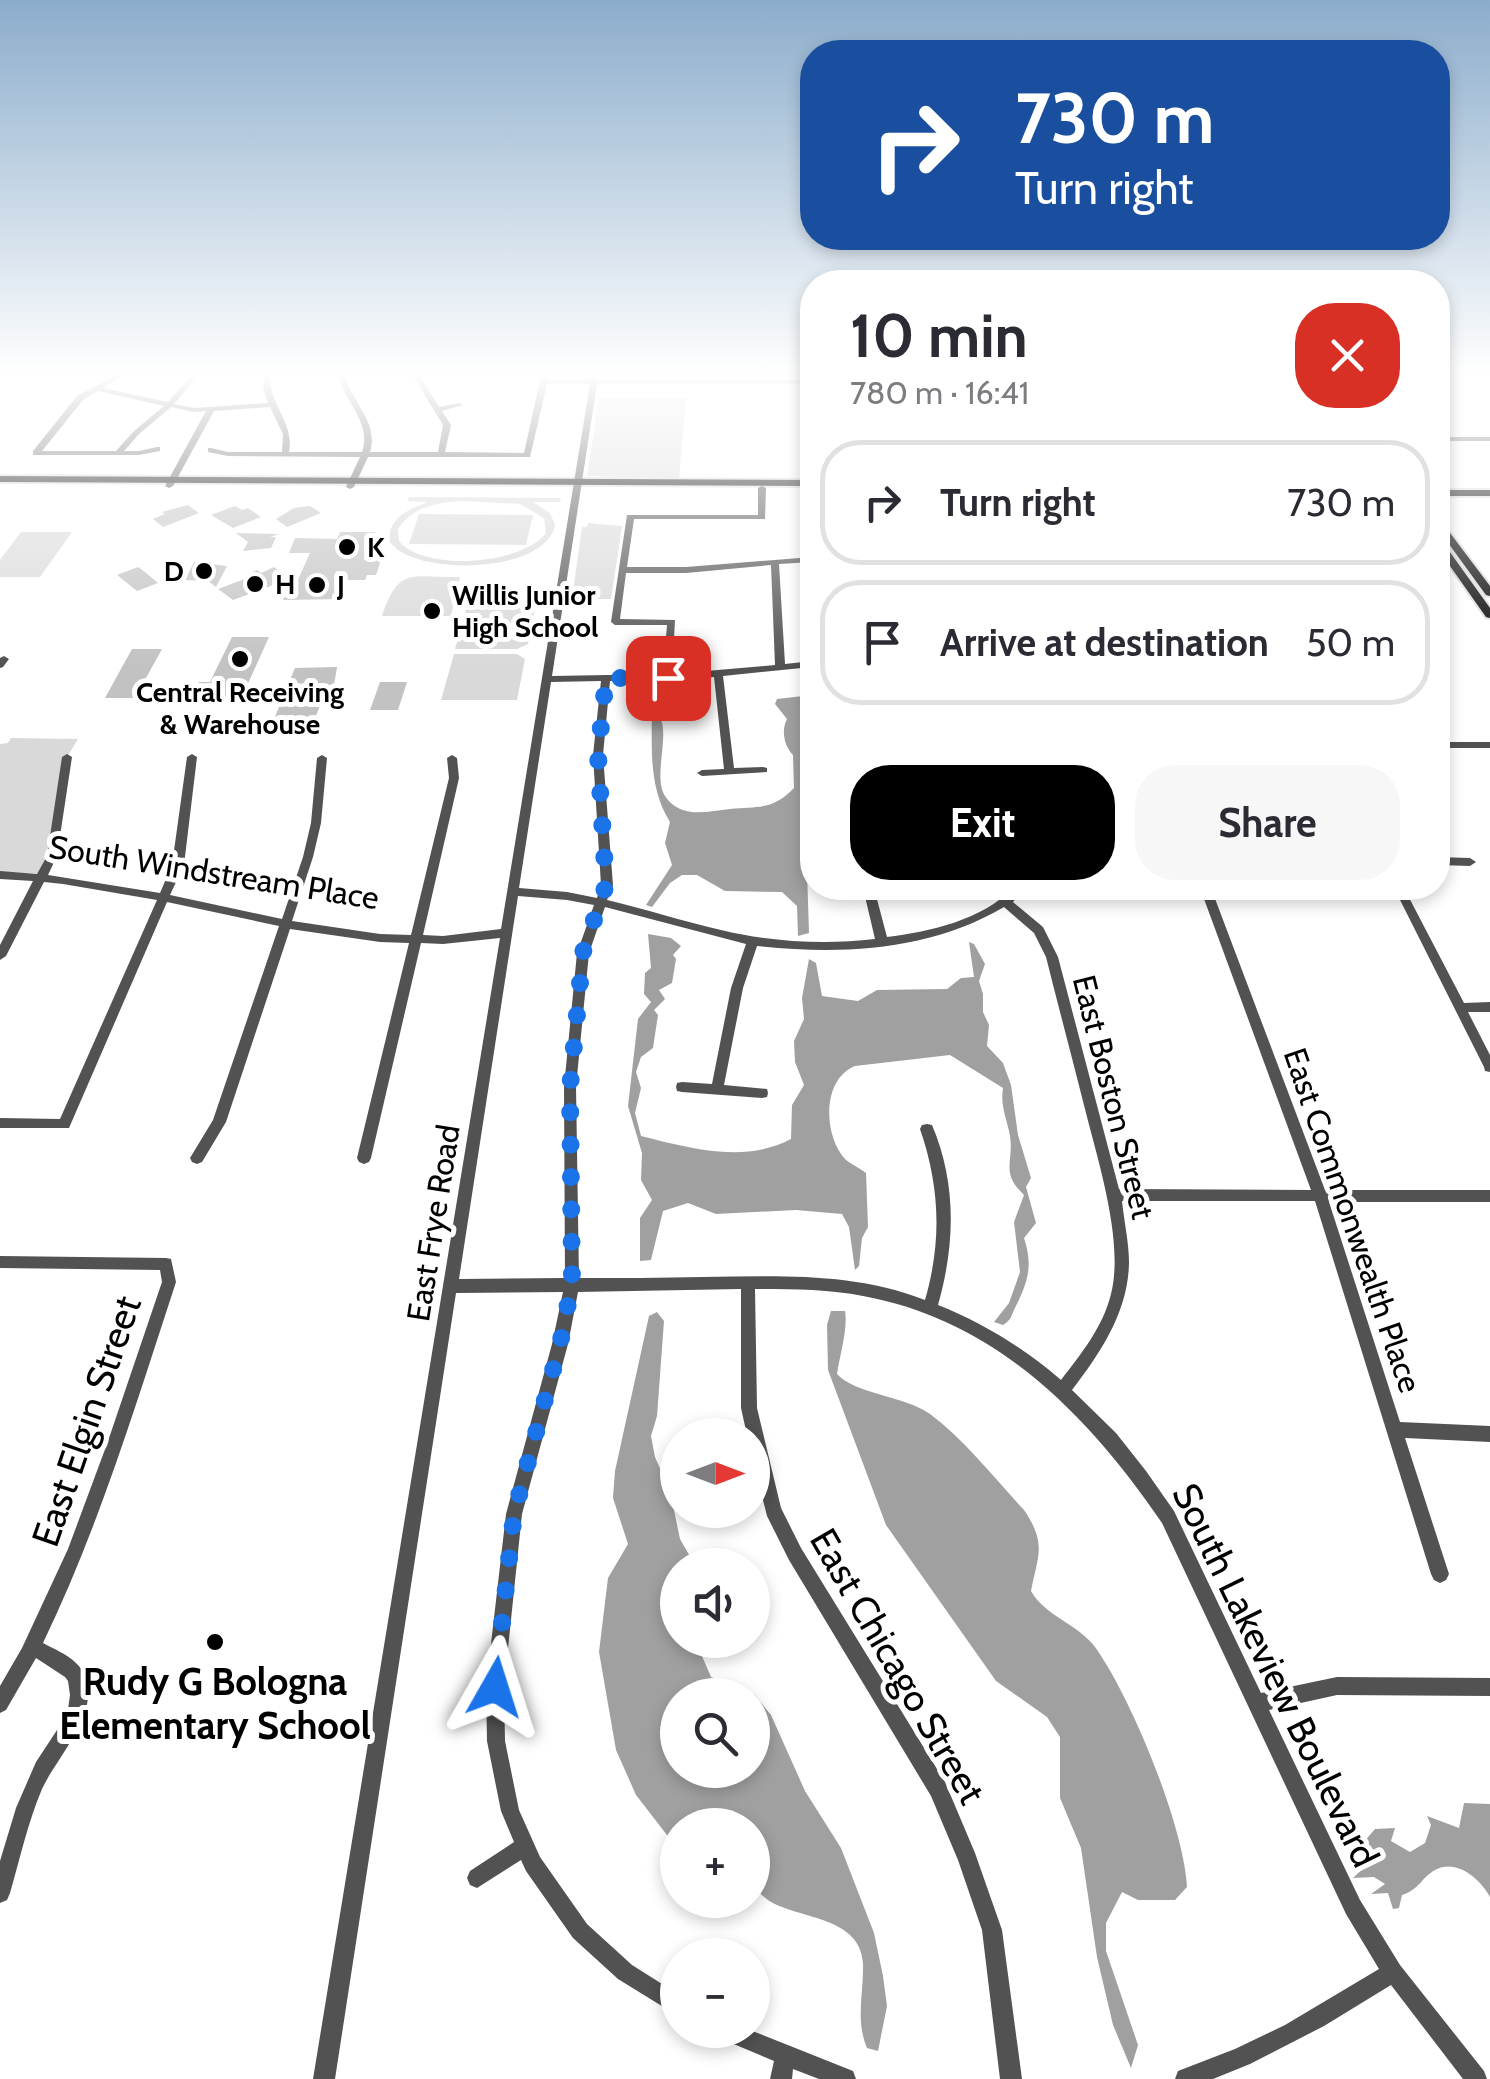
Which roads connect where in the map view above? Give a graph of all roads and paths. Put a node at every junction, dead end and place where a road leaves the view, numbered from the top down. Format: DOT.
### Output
graph roads {
  1 [pos="175,473"];
  2 [pos="355,473"];
  3 [pos="579,473"];
  4 [pos="0,482"];
  5 [pos="169,483"];
  6 [pos="351,483"];
  7 [pos="577,484"];
  8 [pos="762,485"];
  9 [pos="800,485"];
  10 [pos="1450,489"];
  11 [pos="1490,490"];
  12 [pos="1450,538"];
  13 [pos="1450,560"];
  14 [pos="800,561"];
  15 [pos="775,562"];
  16 [pos="622,570"];
  17 [pos="1490,593"];
  18 [pos="1488,611"];
  19 [pos="800,665"];
  20 [pos="780,667"];
  21 [pos="718,674"];
  22 [pos="606,678"];
  23 [pos="668,678"];
  24 [pos="548,679"];
  25 [pos="1450,745"];
  26 [pos="1490,745"];
  27 [pos="67,757"];
  28 [pos="192,757"];
  29 [pos="322,758"];
  30 [pos="452,758"];
  31 [pos="763,770"];
  32 [pos="702,772"];
  33 [pos="729,772"];
  34 [pos="1450,861"];
  35 [pos="1470,862"];
  36 [pos="0,872"];
  37 [pos="45,874"];
  38 [pos="512,892"];
  39 [pos="165,895"];
  40 [pos="871,900"];
  41 [pos="1007,900"];
  42 [pos="1210,900"];
  43 [pos="1404,900"];
  44 [pos="602,901"];
  45 [pos="287,919"];
  46 [pos="418,933"];
  47 [pos="506,933"];
  48 [pos="752,940"];
  49 [pos="882,942"];
  50 [pos="0,956"];
  51 [pos="1490,1007"];
  52 [pos="1461,1008"];
  53 [pos="1490,1067"];
  54 [pos="682,1087"];
  55 [pos="717,1090"];
  56 [pos="762,1093"];
  57 [pos="0,1123"];
  58 [pos="928,1128"];
  59 [pos="197,1158"];
  60 [pos="364,1158"];
  61 [pos="1114,1195"];
  62 [pos="1320,1196"];
  63 [pos="1490,1196"];
  64 [pos="1,1264"];
  65 [pos="748,1283"];
  66 [pos="572,1284"];
  67 [pos="450,1286"];
  68 [pos="930,1308"];
  69 [pos="1064,1388"];
  70 [pos="1396,1430"];
  71 [pos="1490,1434"];
  72 [pos="1440,1574"];
  73 [pos="35,1648"];
  74 [pos="1490,1687"];
  75 [pos="1256,1703"];
  76 [pos="0,1704"];
  77 [pos="525,1846"];
  78 [pos="477,1878"];
  79 [pos="0,1894"];
  80 [pos="1393,1972"];
  81 [pos="660,1994"];
  82 [pos="752,2048"];
  83 [pos="783,2068"];
  84 [pos="324,2079"];
  85 [pos="845,2079"];
  86 [pos="1012,2079"];
  87 [pos="1186,2079"];
  88 [pos="1476,2079"];
  1 -- 5 [label="street"];
  2 -- 6 [label="street"];
  3 -- 7 [label="street, East Frye Road"];
  4 -- 5 [label="main road"];
  5 -- 6 [label="main road"];
  6 -- 7 [label="main road"];
  7 -- 8 [label="main road"];
  7 -- 24 [label="street, East Frye Road"];
  8 -- 9 [label="main road"];
  8 -- 16 [label="street"];
  10 -- 11 [label="main road"];
  12 -- 17 [label="main road"];
  13 -- 18 [label="main road"];
  14 -- 15 [label="street"];
  15 -- 16 [label="street"];
  15 -- 20 [label="street"];
  16 -- 23 [label="street"];
  19 -- 20 [label="street"];
  20 -- 21 [label="street"];
  21 -- 23 [label="street"];
  21 -- 33 [label="street"];
  22 -- 23 [label="street"];
  22 -- 24 [label="street"];
  22 -- 44 [label="street"];
  24 -- 38 [label="street, East Frye Road"];
  25 -- 26 [label="street"];
  27 -- 37 [label="street"];
  28 -- 39 [label="street"];
  29 -- 45 [label="street"];
  30 -- 46 [label="street"];
  31 -- 33 [label="street"];
  32 -- 33 [label="street"];
  34 -- 35 [label="street"];
  36 -- 37 [label="street, South Windstream Place"];
  37 -- 39 [label="street, South Windstream Place"];
  37 -- 50 [label="street"];
  38 -- 44 [label="street"];
  38 -- 47 [label="street, East Frye Road"];
  39 -- 45 [label="street, South Windstream Place"];
  39 -- 57 [label="street"];
  40 -- 49 [label="street"];
  41 -- 49 [label="street"];
  41 -- 61 [label="street, East Boston Street"];
  42 -- 62 [label="street, East Commonwealth Place"];
  43 -- 52 [label="street"];
  44 -- 48 [label="street"];
  44 -- 66 [label="street"];
  45 -- 46 [label="street, South Windstream Place"];
  45 -- 59 [label="street"];
  46 -- 47 [label="street, South Windstream Place"];
  46 -- 60 [label="street"];
  47 -- 67 [label="street, East Frye Road"];
  48 -- 49 [label="street"];
  48 -- 55 [label="street"];
  51 -- 52 [label="street"];
  52 -- 53 [label="street"];
  54 -- 55 [label="street"];
  55 -- 56 [label="street"];
  58 -- 68 [label="street"];
  61 -- 62 [label="street"];
  61 -- 69 [label="street, East Boston Street"];
  62 -- 63 [label="street"];
  62 -- 70 [label="street, East Commonwealth Place"];
  64 -- 73 [label="street, East Elgin Street"];
  65 -- 66 [label="street, South Lakeview Boulevard"];
  65 -- 68 [label="street, South Lakeview Boulevard"];
  65 -- 86 [label="street, East Chicago Street"];
  66 -- 67 [label="street, South Lakeview Boulevard"];
  66 -- 77 [label="street"];
  67 -- 84 [label="street, East Frye Road"];
  68 -- 69 [label="street, South Lakeview Boulevard"];
  69 -- 75 [label="street, South Lakeview Boulevard"];
  70 -- 71 [label="street"];
  70 -- 72 [label="street, East Commonwealth Place"];
  73 -- 76 [label="street, East Elgin Street"];
  73 -- 79 [label="street"];
  74 -- 75 [label="street"];
  75 -- 80 [label="street, South Lakeview Boulevard"];
  77 -- 78 [label="street"];
  77 -- 81 [label="street"];
  80 -- 87 [label="street"];
  80 -- 88 [label="street, South Lakeview Boulevard"];
  82 -- 83 [label="street"];
  83 -- 85 [label="street"];
}
